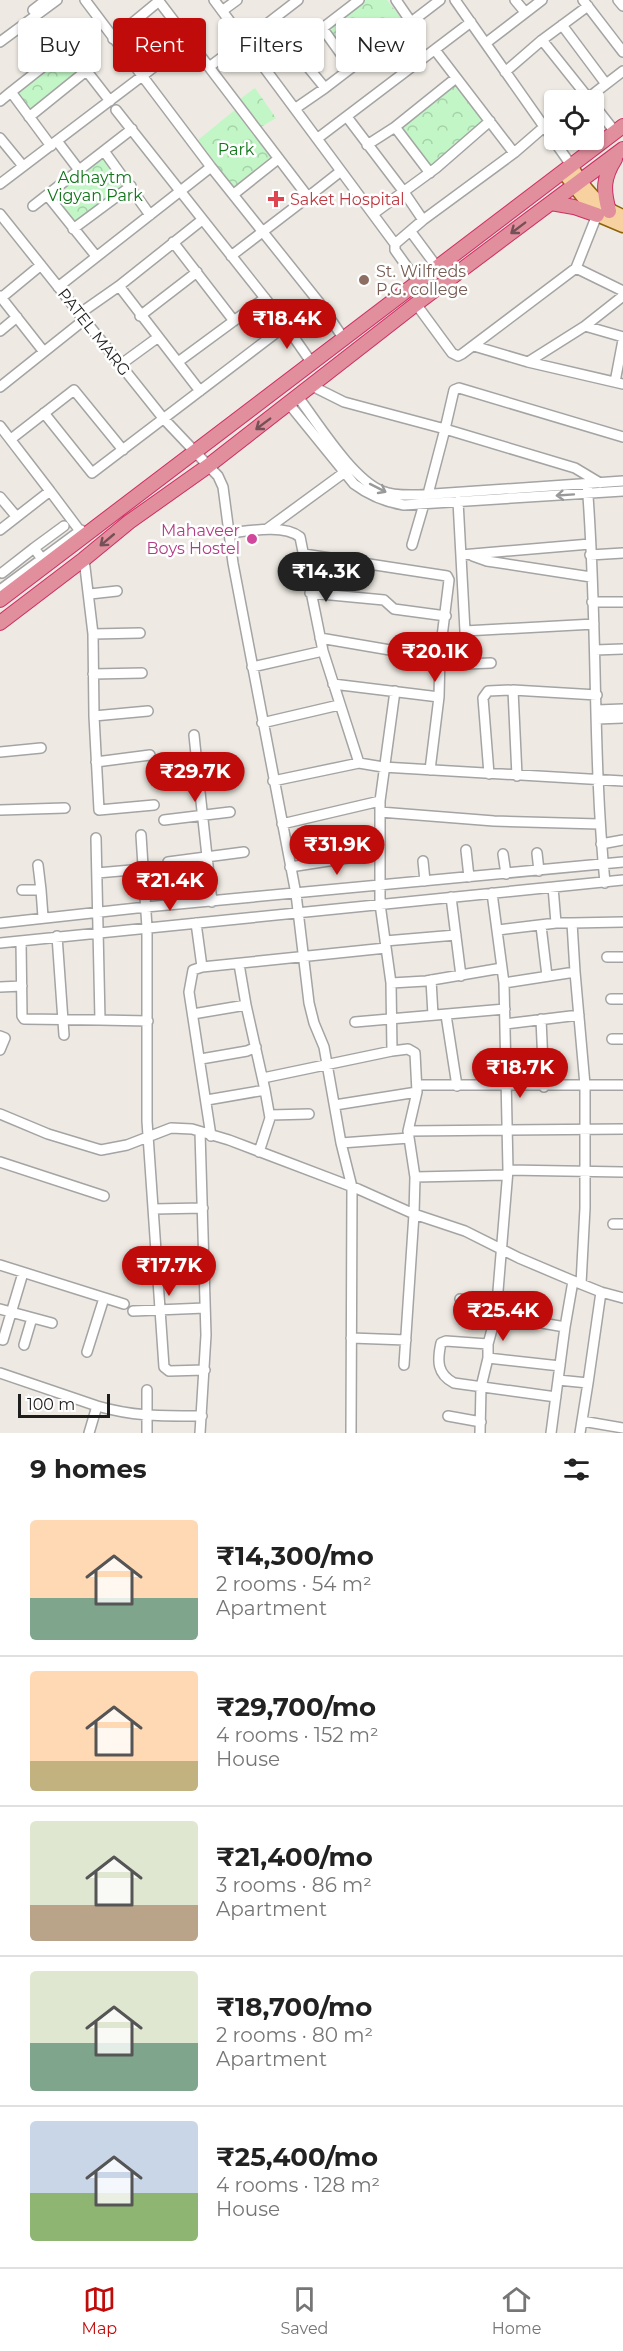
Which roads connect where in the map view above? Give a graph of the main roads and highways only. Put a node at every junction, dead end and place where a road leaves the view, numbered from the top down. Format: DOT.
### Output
graph roads {
  1 [pos="618,127"];
  2 [pos="621,151"];
  3 [pos="566,166"];
  4 [pos="578,183"];
  5 [pos="551,203"];
  6 [pos="603,213"];
  7 [pos="623,216"];
  8 [pos="623,226"];
  9 [pos="0,600"];
  10 [pos="0,623"];
  1 -- 3 [label="highway"];
  2 -- 4 [label="highway"];
  2 -- 6 [label="highway"];
  3 -- 4 [label="main road"];
  3 -- 9 [label="highway"];
  4 -- 5 [label="highway"];
  4 -- 6 [label="main road"];
  5 -- 6 [label="highway"];
  5 -- 10 [label="highway, one-way"];
  6 -- 7 [label="main road"];
  6 -- 8 [label="main road"];
}
